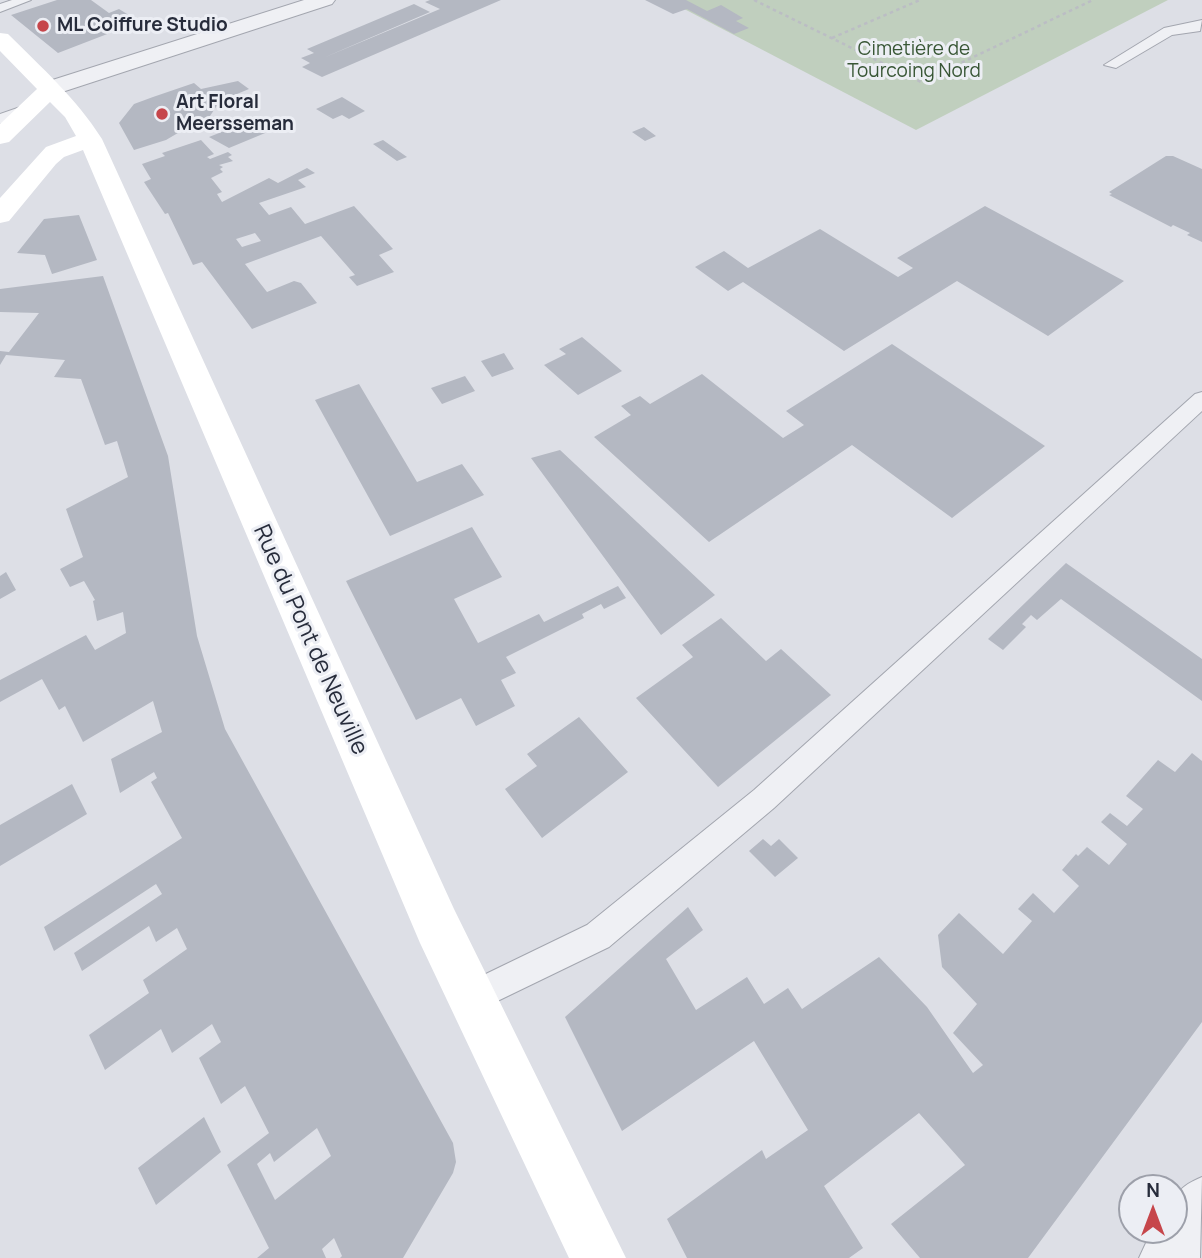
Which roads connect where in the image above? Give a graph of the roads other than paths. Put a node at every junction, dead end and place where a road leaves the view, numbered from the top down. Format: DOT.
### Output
graph roads {
  1 [pos="25,0"];
  2 [pos="325,0"];
  3 [pos="0,8"];
  4 [pos="1202,24"];
  5 [pos="0,40"];
  6 [pos="1111,65"];
  7 [pos="51,88"];
  8 [pos="26,109"];
  9 [pos="0,119"];
  10 [pos="0,137"];
  11 [pos="90,139"];
  12 [pos="0,215"];
  13 [pos="1202,399"];
  14 [pos="472,997"];
  15 [pos="1202,1205"];
  16 [pos="598,1258"];
  17 [pos="1167,1258"];
  1 -- 3 [label="lane"];
  2 -- 7 [label="street"];
  4 -- 6 [label="lane"];
  5 -- 7 [label="street, Rue du Pont de Neuville"];
  7 -- 8 [label="street"];
  7 -- 11 [label="street, Rue du Pont de Neuville"];
  8 -- 9 [label="lane"];
  8 -- 10 [label="street"];
  11 -- 12 [label="street"];
  11 -- 14 [label="street, Rue du Pont de Neuville"];
  13 -- 14 [label="lane"];
  14 -- 16 [label="street, Rue du Pont de Neuville"];
  15 -- 17 [label="street"];
}
